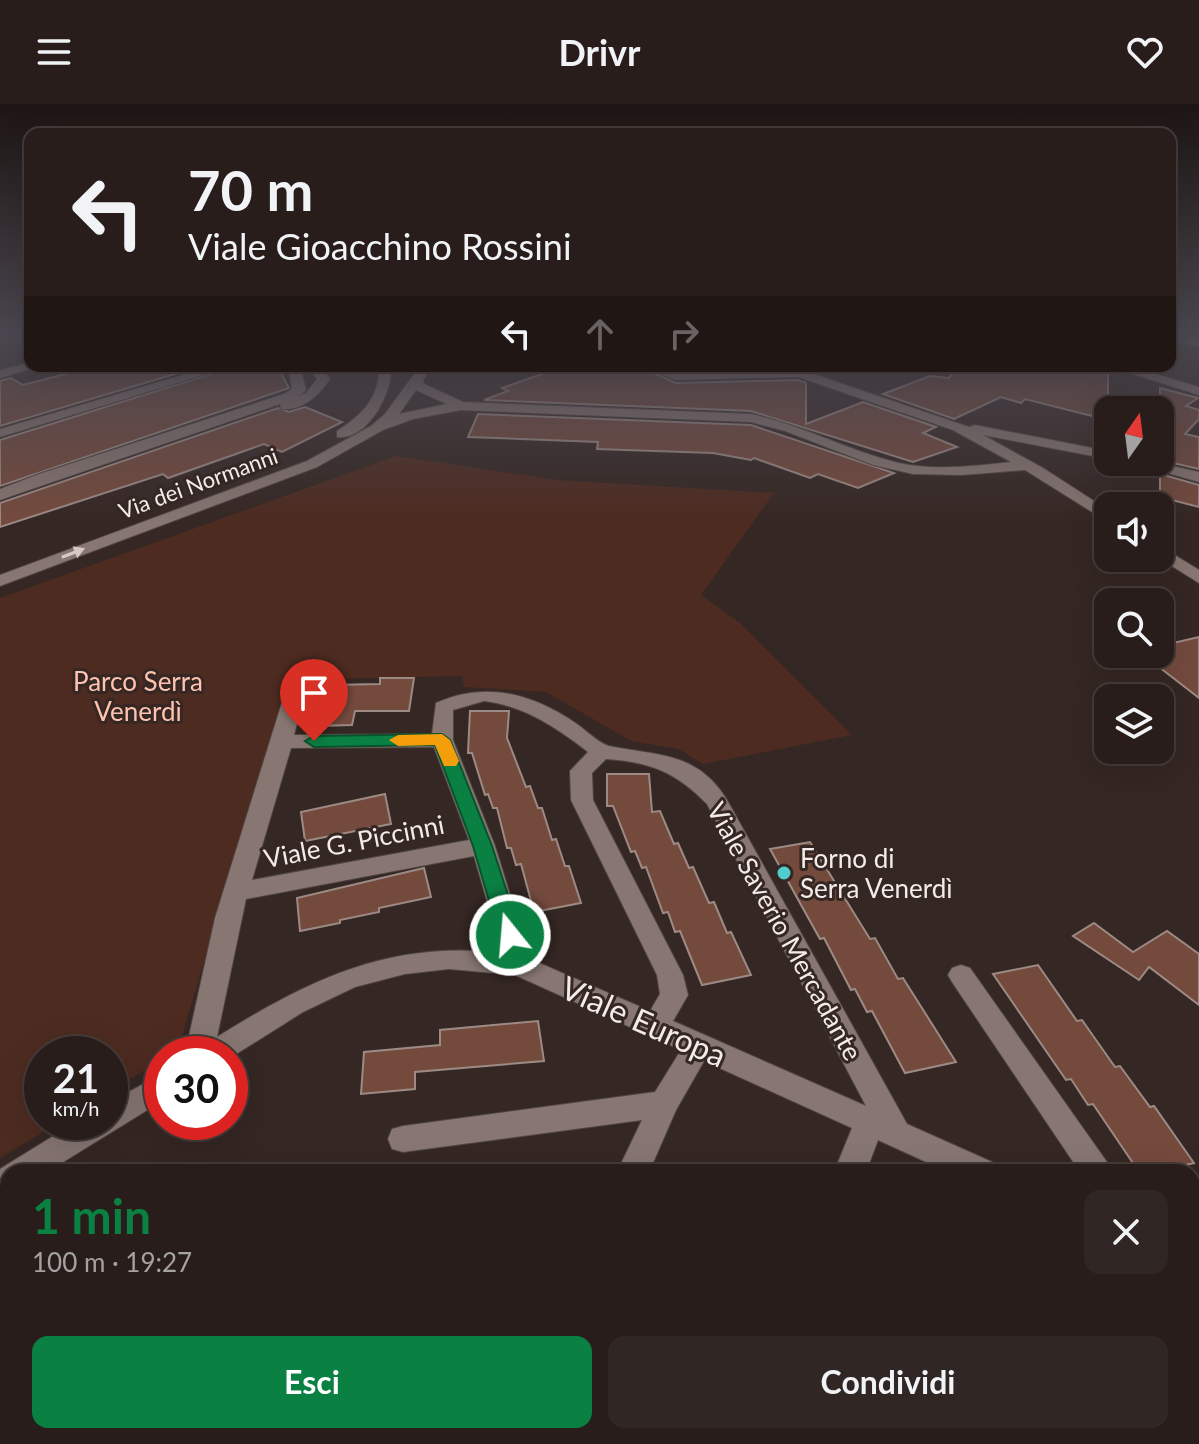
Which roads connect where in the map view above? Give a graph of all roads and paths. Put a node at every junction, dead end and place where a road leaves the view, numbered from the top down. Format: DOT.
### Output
graph roads {
  1 [pos="117,399"];
  2 [pos="284,399"];
  3 [pos="305,399"];
  4 [pos="379,399"];
  5 [pos="403,399"];
  6 [pos="445,399"];
  7 [pos="873,399"];
  8 [pos="461,406"];
  9 [pos="241,424"];
  10 [pos="958,427"];
  11 [pos="376,429"];
  12 [pos="0,433"];
  13 [pos="1094,452"];
  14 [pos="1027,465"];
  15 [pos="1174,471"];
  16 [pos="1199,477"];
  17 [pos="0,495"];
  18 [pos="1094,508"];
  19 [pos="1174,553"];
  20 [pos="1199,559"];
  21 [pos="1174,560"];
  22 [pos="0,565"];
  23 [pos="1199,578"];
  24 [pos="0,581"];
  25 [pos="297,686"];
  26 [pos="442,740"];
  27 [pos="282,742"];
  28 [pos="601,752"];
  29 [pos="483,846"];
  30 [pos="237,892"];
  31 [pos="519,965"];
  32 [pos="961,975"];
  33 [pos="655,1027"];
  34 [pos="203,1036"];
  35 [pos="242,1036"];
  36 [pos="698,1046"];
  37 [pos="664,1104"];
  38 [pos="883,1127"];
  39 [pos="403,1139"];
  40 [pos="72,1140"];
  41 [pos="33,1164"];
  42 [pos="637,1164"];
  43 [pos="856,1164"];
  44 [pos="964,1164"];
  45 [pos="1092,1164"];
  1 -- 12 [label="street"];
  2 -- 17 [label="street"];
  3 -- 9 [label="street"];
  4 -- 22 [label="street, Via dei Normanni"];
  5 -- 11 [label="street, Via dei Normanni"];
  6 -- 8 [label="street"];
  7 -- 10 [label="street"];
  8 -- 11 [label="street"];
  8 -- 14 [label="street"];
  10 -- 13 [label="street"];
  10 -- 14 [label="street"];
  24 -- 11 [label="street, Via dei Normanni, one-way"];
  14 -- 18 [label="street"];
  15 -- 16 [label="street"];
  19 -- 20 [label="street"];
  21 -- 23 [label="street"];
  25 -- 27 [label="street"];
  26 -- 27 [label="street"];
  26 -- 28 [label="street"];
  26 -- 29 [label="street"];
  27 -- 30 [label="street"];
  28 -- 33 [label="street"];
  28 -- 38 [label="street, Viale Saverio Mercadante"];
  29 -- 30 [label="street, Viale G. Piccinni"];
  29 -- 31 [label="street"];
  30 -- 34 [label="street"];
  31 -- 33 [label="street, Viale Europa"];
  31 -- 35 [label="street, Viale Europa"];
  32 -- 45 [label="street"];
  33 -- 36 [label="street, Viale Europa"];
  36 -- 37 [label="street"];
  36 -- 38 [label="street, Viale Europa"];
  37 -- 39 [label="street"];
  37 -- 42 [label="street"];
  38 -- 43 [label="street"];
  38 -- 44 [label="street, Viale Europa"];
  40 -- 41 [label="street"];
}
